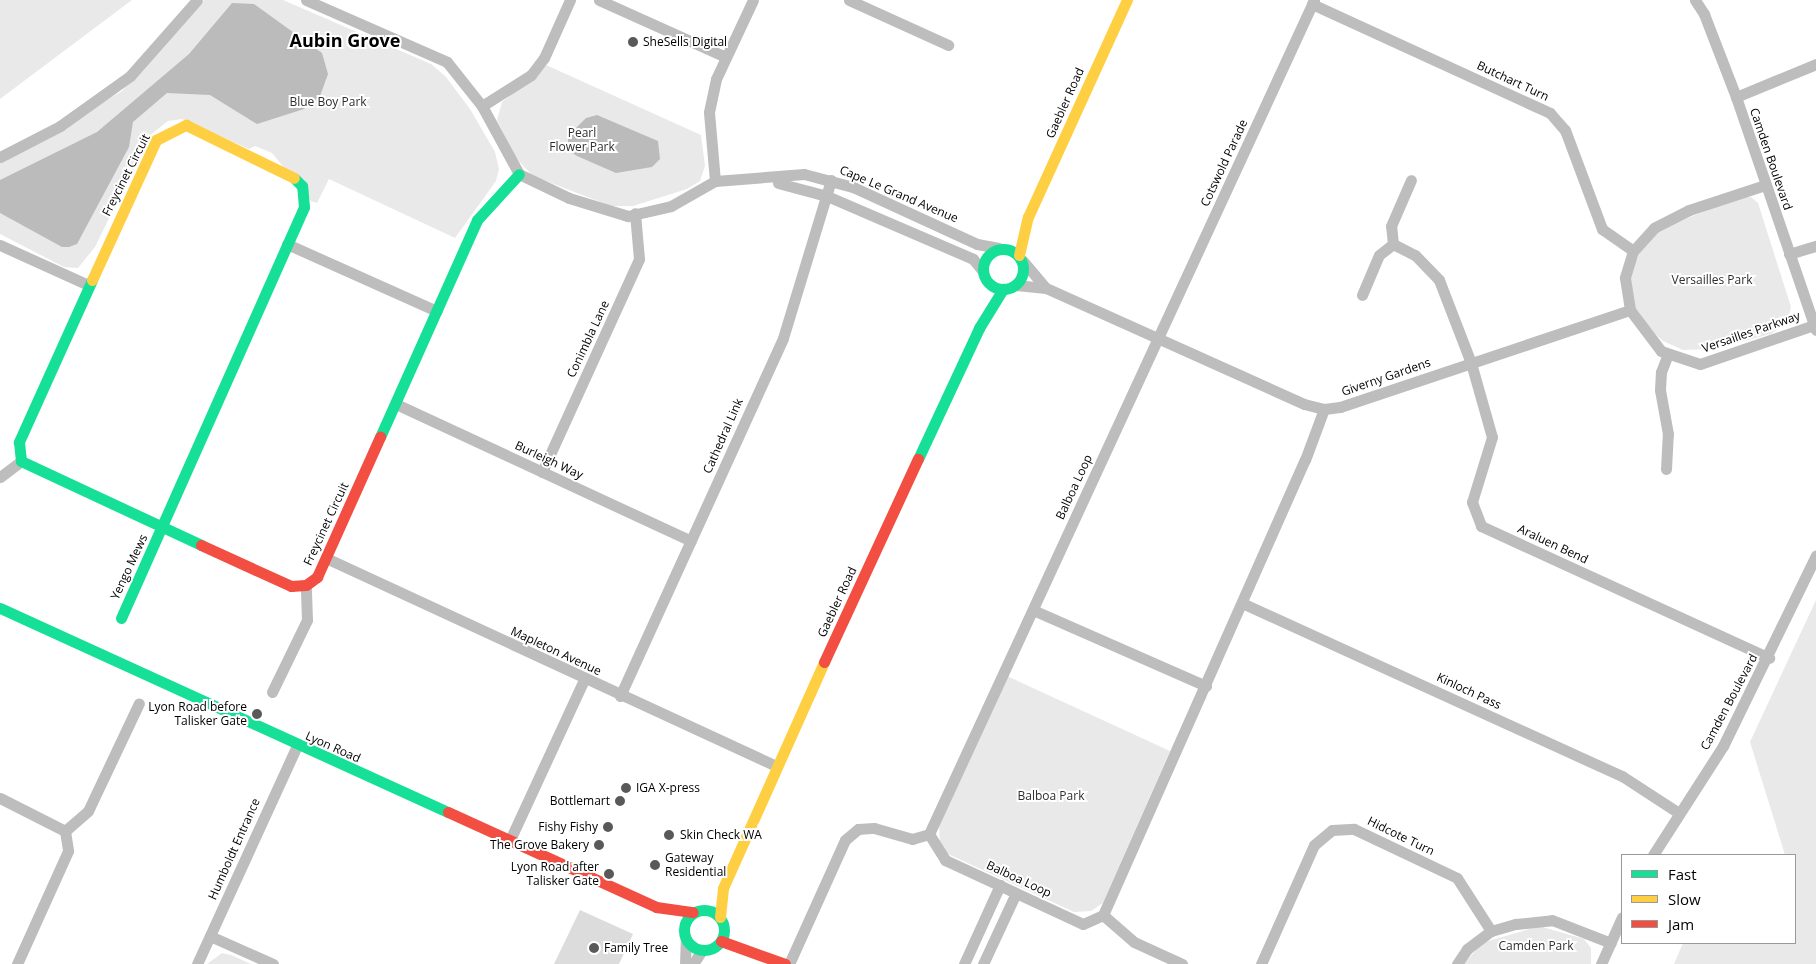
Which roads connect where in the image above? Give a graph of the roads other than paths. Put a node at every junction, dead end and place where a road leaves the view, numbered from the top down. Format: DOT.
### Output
graph roads {
  1 [pos="197,0"];
  2 [pos="306,0"];
  3 [pos="570,0"];
  4 [pos="599,0"];
  5 [pos="753,0"];
  6 [pos="848,0"];
  7 [pos="1127,0"];
  8 [pos="1695,0"];
  9 [pos="1314,2"];
  10 [pos="948,45"];
  11 [pos="726,57"];
  12 [pos="1814,65"];
  13 [pos="1816,78"];
  14 [pos="1736,96"];
  15 [pos="482,106"];
  16 [pos="0,157"];
  17 [pos="518,174"];
  18 [pos="832,180"];
  19 [pos="1411,180"];
  20 [pos="721,181"];
  21 [pos="1765,185"];
  22 [pos="827,196"];
  23 [pos="635,213"];
  24 [pos="1028,217"];
  25 [pos="287,244"];
  26 [pos="1393,244"];
  27 [pos="0,245"];
  28 [pos="1816,246"];
  29 [pos="1001,249"];
  30 [pos="1633,251"];
  31 [pos="1789,254"];
  32 [pos="1021,258"];
  33 [pos="982,270"];
  34 [pos="988,283"];
  35 [pos="88,285"];
  36 [pos="1016,285"];
  37 [pos="1046,288"];
  38 [pos="1003,290"];
  39 [pos="1362,295"];
  40 [pos="1630,310"];
  41 [pos="437,311"];
  42 [pos="979,328"];
  43 [pos="1815,328"];
  44 [pos="1158,337"];
  45 [pos="1668,354"];
  46 [pos="1471,363"];
  47 [pos="396,404"];
  48 [pos="1324,409"];
  49 [pos="22,461"];
  50 [pos="1666,469"];
  51 [pos="542,472"];
  52 [pos="0,477"];
  53 [pos="162,527"];
  54 [pos="691,541"];
  55 [pos="326,558"];
  56 [pos="1815,559"];
  57 [pos="306,585"];
  58 [pos="1242,603"];
  59 [pos="0,608"];
  60 [pos="1033,610"];
  61 [pos="121,618"];
  62 [pos="1769,658"];
  63 [pos="584,680"];
  64 [pos="1206,686"];
  65 [pos="272,692"];
  66 [pos="620,696"];
  67 [pos="139,703"];
  68 [pos="297,746"];
  69 [pos="776,766"];
  70 [pos="0,798"];
  71 [pos="1679,814"];
  72 [pos="65,831"];
  73 [pos="929,834"];
  74 [pos="509,842"];
  75 [pos="1654,854"];
  76 [pos="1000,885"];
  77 [pos="723,888"];
  78 [pos="1016,893"];
  79 [pos="656,907"];
  80 [pos="696,911"];
  81 [pos="1103,915"];
  82 [pos="1621,919"];
  83 [pos="722,920"];
  84 [pos="1491,931"];
  85 [pos="210,936"];
  86 [pos="685,936"];
  87 [pos="721,941"];
  88 [pos="1611,943"];
  89 [pos="751,949"];
  90 [pos="702,950"];
  91 [pos="18,964"];
  92 [pos="197,964"];
  93 [pos="273,964"];
  94 [pos="684,964"];
  95 [pos="694,964"];
  96 [pos="785,964"];
  97 [pos="789,964"];
  98 [pos="964,964"];
  99 [pos="983,964"];
  100 [pos="1182,964"];
  101 [pos="1261,964"];
  102 [pos="1457,964"];
  103 [pos="1601,964"];
  1 -- 16 [label="street"];
  2 -- 15 [label="street"];
  3 -- 15 [label="street"];
  4 -- 11 [label="street"];
  5 -- 11 [label="street"];
  6 -- 10 [label="street"];
  7 -- 24 [label="street, Gaebler Road"];
  8 -- 14 [label="street, Camden Boulevard"];
  9 -- 30 [label="street, Butchart Turn"];
  9 -- 44 [label="street, Cotswold Parade"];
  11 -- 20 [label="street"];
  12 -- 13 [label="street"];
  12 -- 14 [label="street"];
  14 -- 21 [label="street, Camden Boulevard"];
  15 -- 17 [label="street"];
  17 -- 23 [label="street, Cape Le Grand Avenue"];
  17 -- 41 [label="street, Freycinet Circuit"];
  18 -- 20 [label="street, Cape Le Grand Avenue"];
  18 -- 22 [label="street, Cathedral Link"];
  18 -- 29 [label="street, Cape Le Grand Avenue"];
  19 -- 26 [label="street"];
  20 -- 22 [label="street"];
  20 -- 23 [label="street, Cape Le Grand Avenue"];
  21 -- 30 [label="street, Versailles Parkway"];
  21 -- 31 [label="street, Camden Boulevard"];
  22 -- 33 [label="street"];
  22 -- 54 [label="street, Cathedral Link"];
  23 -- 51 [label="street, Conimbla Lane"];
  24 -- 29 [label="street, Gaebler Road"];
  24 -- 32 [label="street, Gaebler Road"];
  25 -- 35 [label="street, Freycinet Circuit"];
  25 -- 41 [label="street"];
  25 -- 53 [label="street, Freycinet Circuit"];
  26 -- 39 [label="street"];
  26 -- 46 [label="street, Araluen Bend"];
  27 -- 35 [label="street"];
  28 -- 31 [label="street"];
  29 -- 32 [label="street"];
  29 -- 33 [label="street"];
  30 -- 40 [label="street, Versailles Parkway"];
  31 -- 43 [label="street, Camden Boulevard"];
  32 -- 36 [label="street"];
  32 -- 37 [label="street, Giverny Gardens"];
  33 -- 34 [label="street"];
  34 -- 38 [label="street"];
  34 -- 42 [label="street, Gaebler Road"];
  35 -- 49 [label="street, Freycinet Circuit"];
  36 -- 37 [label="street, Giverny Gardens"];
  36 -- 38 [label="street"];
  37 -- 44 [label="street, Giverny Gardens"];
  38 -- 42 [label="street, Gaebler Road"];
  40 -- 45 [label="street, Versailles Parkway"];
  40 -- 46 [label="street, Giverny Gardens"];
  41 -- 47 [label="street, Freycinet Circuit"];
  42 -- 69 [label="street, Gaebler Road"];
  43 -- 45 [label="street, Versailles Parkway"];
  44 -- 48 [label="street, Giverny Gardens"];
  44 -- 60 [label="street, Balboa Loop"];
  45 -- 50 [label="street"];
  46 -- 48 [label="street, Giverny Gardens"];
  46 -- 62 [label="street, Araluen Bend"];
  47 -- 51 [label="street, Burleigh Way"];
  47 -- 55 [label="street, Freycinet Circuit"];
  48 -- 58 [label="street"];
  49 -- 52 [label="street"];
  49 -- 53 [label="street, Freycinet Circuit"];
  51 -- 54 [label="street, Burleigh Way"];
  53 -- 57 [label="street, Freycinet Circuit"];
  53 -- 61 [label="street, Yengo Mews"];
  54 -- 66 [label="street, Cathedral Link"];
  55 -- 57 [label="street, Freycinet Circuit"];
  55 -- 63 [label="street, Mapleton Avenue"];
  56 -- 62 [label="street, Camden Boulevard"];
  57 -- 65 [label="street"];
  58 -- 64 [label="street"];
  58 -- 71 [label="street, Kinloch Pass"];
  59 -- 68 [label="street, Lyon Road"];
  60 -- 64 [label="street"];
  60 -- 73 [label="street, Balboa Loop"];
  62 -- 71 [label="street, Camden Boulevard"];
  63 -- 66 [label="street, Mapleton Avenue"];
  63 -- 74 [label="street"];
  64 -- 81 [label="street"];
  66 -- 69 [label="street, Mapleton Avenue"];
  67 -- 72 [label="street"];
  68 -- 74 [label="street, Lyon Road"];
  68 -- 85 [label="street, Humboldt Entrance"];
  69 -- 77 [label="street, Gaebler Road"];
  70 -- 72 [label="street"];
  71 -- 75 [label="street, Camden Boulevard"];
  72 -- 91 [label="street"];
  73 -- 76 [label="street, Balboa Loop"];
  73 -- 97 [label="street"];
  74 -- 79 [label="street, Lyon Road"];
  76 -- 78 [label="street, Balboa Loop"];
  76 -- 98 [label="street"];
  77 -- 80 [label="street, Gaebler Road"];
  77 -- 83 [label="street, Gaebler Road"];
  78 -- 81 [label="street, Balboa Loop"];
  78 -- 99 [label="street"];
  79 -- 80 [label="street, Lyon Road"];
  79 -- 86 [label="street, Lyon Road"];
  80 -- 83 [label="street, Lyon Road"];
  80 -- 86 [label="street"];
  81 -- 100 [label="street"];
  82 -- 88 [label="street"];
  83 -- 87 [label="street, Gaebler Road"];
  83 -- 89 [label="street"];
  84 -- 88 [label="street"];
  84 -- 101 [label="street, Hidcote Turn"];
  84 -- 102 [label="street"];
  85 -- 92 [label="street, Humboldt Entrance"];
  85 -- 93 [label="street"];
  86 -- 90 [label="street, Lyon Road"];
  86 -- 94 [label="street"];
  87 -- 89 [label="street"];
  87 -- 90 [label="street"];
  88 -- 103 [label="street"];
  89 -- 96 [label="street"];
  90 -- 95 [label="street"];
}
